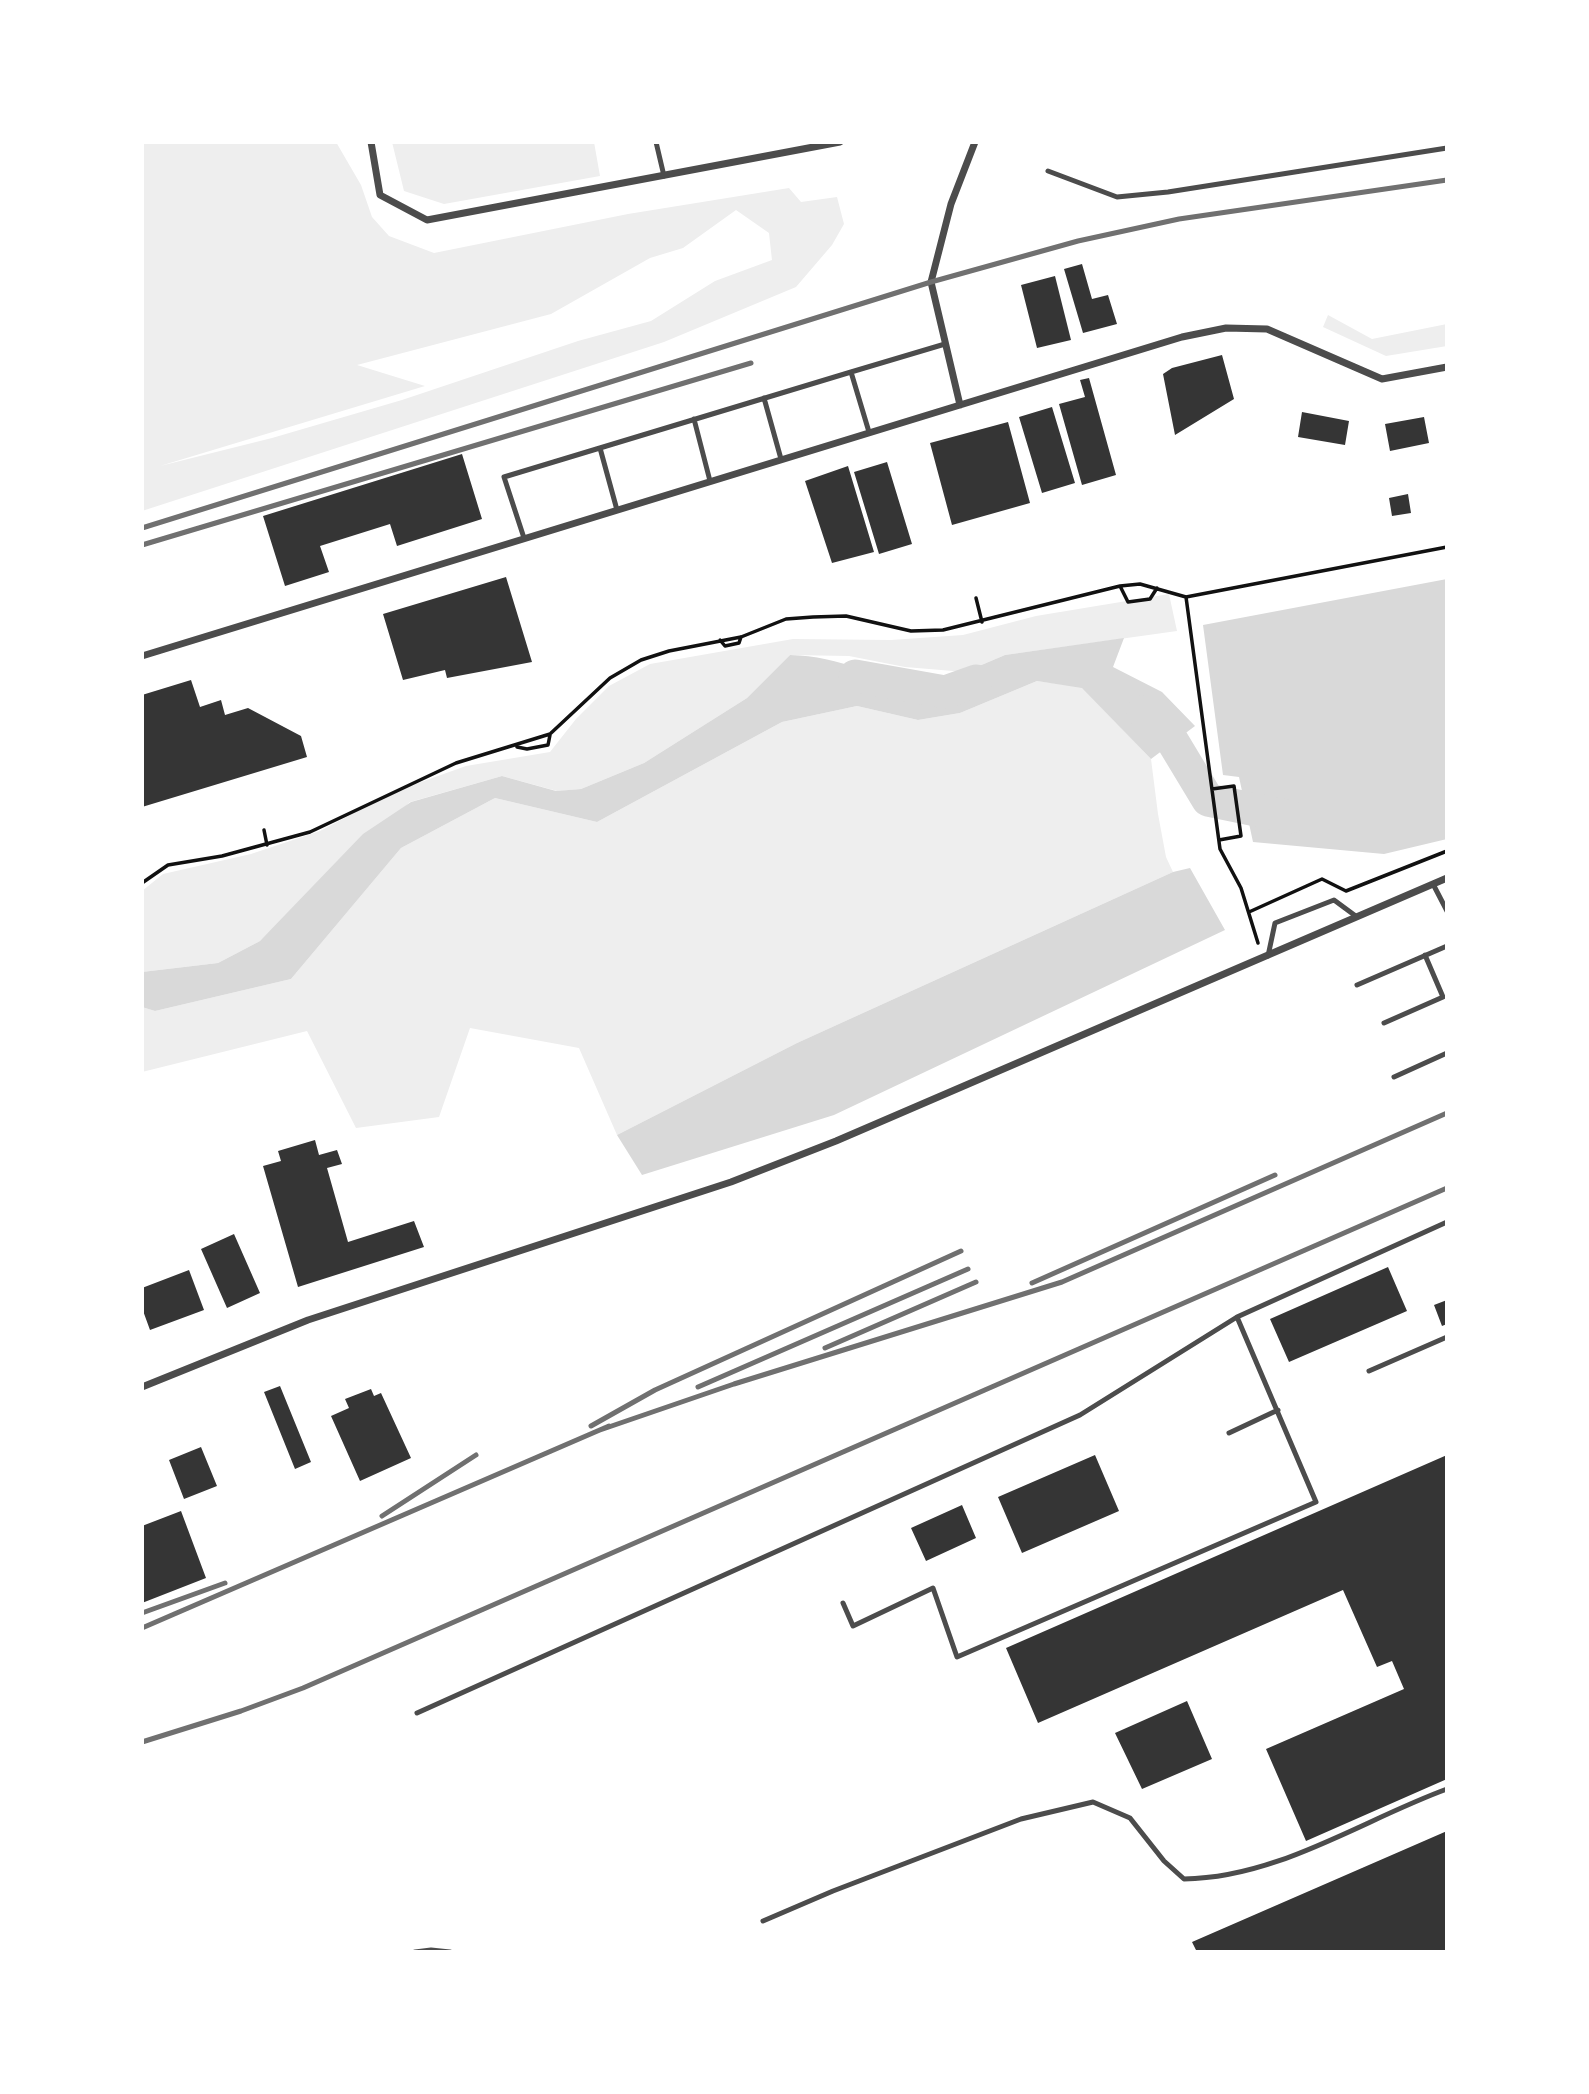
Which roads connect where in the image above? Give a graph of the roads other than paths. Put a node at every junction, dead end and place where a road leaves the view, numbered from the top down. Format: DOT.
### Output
graph roads {
  1 [pos="371,142"];
  2 [pos="656,142"];
  3 [pos="840,142"];
  4 [pos="975,142"];
  5 [pos="1447,148"];
  6 [pos="1048,171"];
  7 [pos="664,176"];
  8 [pos="945,344"];
  9 [pos="1447,367"];
  10 [pos="850,372"];
  11 [pos="764,398"];
  12 [pos="960,405"];
  13 [pos="694,419"];
  14 [pos="869,432"];
  15 [pos="600,448"];
  16 [pos="781,459"];
  17 [pos="710,481"];
  18 [pos="617,510"];
  19 [pos="524,538"];
  20 [pos="142,656"];
  21 [pos="1447,878"];
  22 [pos="1433,884"];
  23 [pos="1447,911"];
  24 [pos="1357,918"];
  25 [pos="1447,946"];
  26 [pos="1425,956"];
  27 [pos="1265,957"];
  28 [pos="1357,985"];
  29 [pos="1384,1023"];
  30 [pos="1447,1054"];
  31 [pos="1394,1077"];
  32 [pos="1447,1222"];
  33 [pos="1237,1317"];
  34 [pos="1447,1337"];
  35 [pos="1370,1371"];
  36 [pos="142,1387"];
  37 [pos="1278,1410"];
  38 [pos="1229,1433"];
  39 [pos="843,1603"];
  40 [pos="417,1713"];
  41 [pos="1447,1789"];
  42 [pos="764,1921"];
  43 [pos="415,1952"];
  44 [pos="450,1952"];
  1 -- 7 [label="street"];
  2 -- 7 [label="lane"];
  3 -- 7 [label="street"];
  4 -- 8 [label="street"];
  5 -- 6 [label="lane"];
  8 -- 10 [label="lane"];
  8 -- 12 [label="street"];
  9 -- 12 [label="street"];
  10 -- 11 [label="lane"];
  10 -- 14 [label="lane"];
  11 -- 13 [label="lane"];
  11 -- 16 [label="lane"];
  12 -- 14 [label="street"];
  13 -- 15 [label="lane"];
  13 -- 17 [label="lane"];
  14 -- 16 [label="street"];
  15 -- 18 [label="lane"];
  15 -- 19 [label="lane"];
  16 -- 17 [label="street"];
  17 -- 18 [label="street"];
  18 -- 19 [label="street"];
  19 -- 20 [label="street"];
  21 -- 22 [label="street"];
  22 -- 23 [label="lane"];
  22 -- 24 [label="street"];
  24 -- 27 [label="street"];
  24 -- 27 [label="lane"];
  25 -- 26 [label="lane"];
  26 -- 28 [label="lane"];
  26 -- 29 [label="lane"];
  27 -- 36 [label="street"];
  30 -- 31 [label="lane"];
  32 -- 33 [label="lane"];
  33 -- 37 [label="lane"];
  33 -- 40 [label="lane"];
  34 -- 35 [label="lane"];
  37 -- 38 [label="lane"];
  37 -- 39 [label="lane"];
  41 -- 42 [label="lane"];
  43 -- 44 [label="lane"];
}
